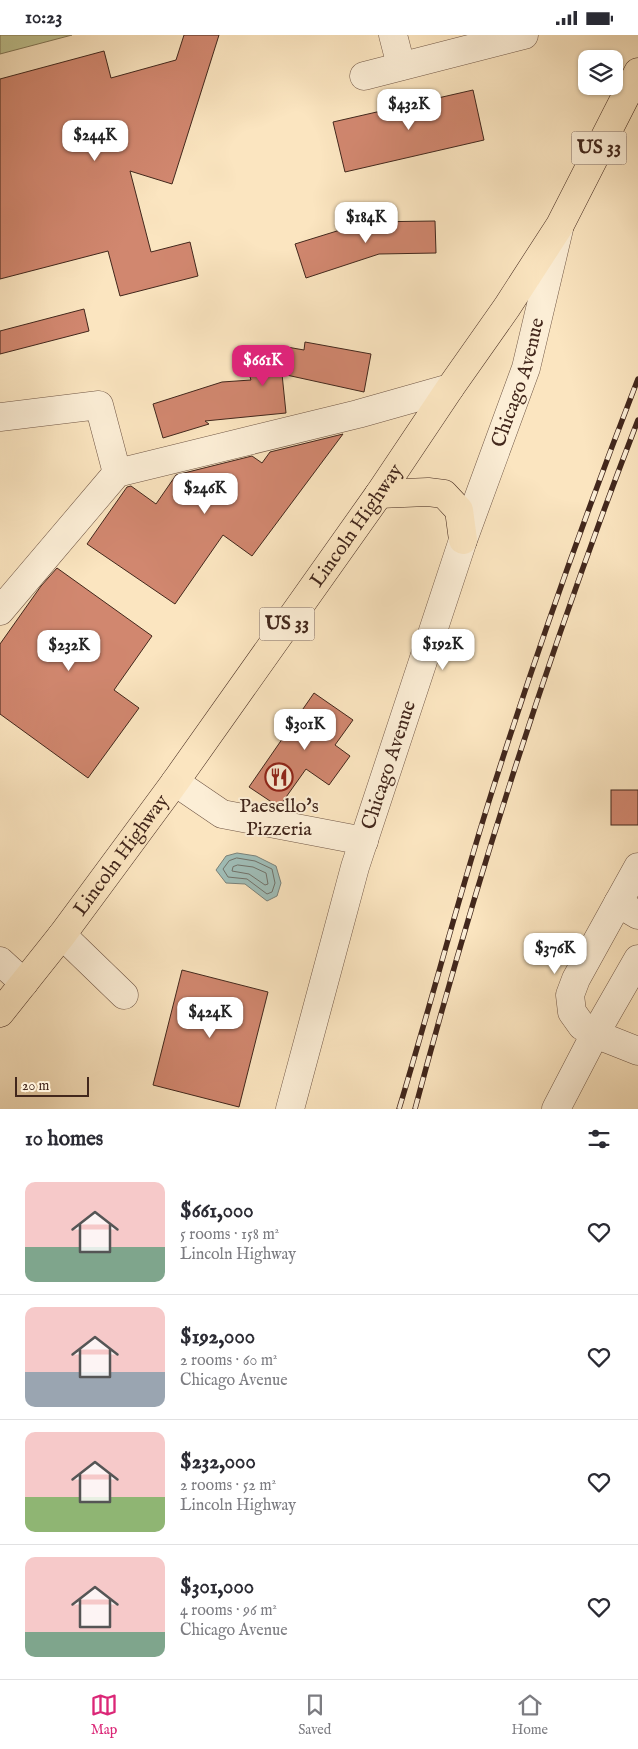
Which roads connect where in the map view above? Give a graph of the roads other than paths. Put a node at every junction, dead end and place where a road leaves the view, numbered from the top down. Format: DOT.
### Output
graph roads {
  1 [pos="393,35"];
  2 [pos="524,35"];
  3 [pos="401,66"];
  4 [pos="638,72"];
  5 [pos="364,76"];
  6 [pos="560,225"];
  7 [pos="450,388"];
  8 [pos="0,417"];
  9 [pos="118,473"];
  10 [pos="379,494"];
  11 [pos="463,540"];
  12 [pos="0,611"];
  13 [pos="175,782"];
  14 [pos="364,841"];
  15 [pos="638,867"];
  16 [pos="628,909"];
  17 [pos="62,935"];
  18 [pos="638,959"];
  19 [pos="0,961"];
  20 [pos="24,983"];
  21 [pos="124,995"];
  22 [pos="0,1013"];
  23 [pos="595,1034"];
  24 [pos="638,1051"];
  25 [pos="290,1109"];
  26 [pos="556,1109"];
  1 -- 3 [label="street"];
  2 -- 3 [label="street"];
  3 -- 5 [label="street"];
  4 -- 6 [label="highway, US 33"];
  6 -- 7 [label="highway, Lincoln Highway / US 33"];
  6 -- 11 [label="street, Chicago Avenue"];
  7 -- 9 [label="street"];
  7 -- 10 [label="highway, Lincoln Highway / US 33"];
  8 -- 9 [label="street"];
  9 -- 12 [label="street"];
  10 -- 11 [label="highway"];
  10 -- 13 [label="highway, Lincoln Highway / US 33"];
  11 -- 14 [label="street, Chicago Avenue"];
  13 -- 14 [label="street"];
  13 -- 17 [label="highway, Lincoln Highway / US 33"];
  14 -- 25 [label="street, Chicago Avenue"];
  15 -- 16 [label="street"];
  16 -- 23 [label="street"];
  17 -- 20 [label="highway, Lincoln Highway / US 33"];
  17 -- 21 [label="street"];
  18 -- 23 [label="street"];
  19 -- 20 [label="street"];
  20 -- 22 [label="highway, Lincoln Highway / US 33"];
  23 -- 24 [label="street"];
  23 -- 26 [label="street"];
}
